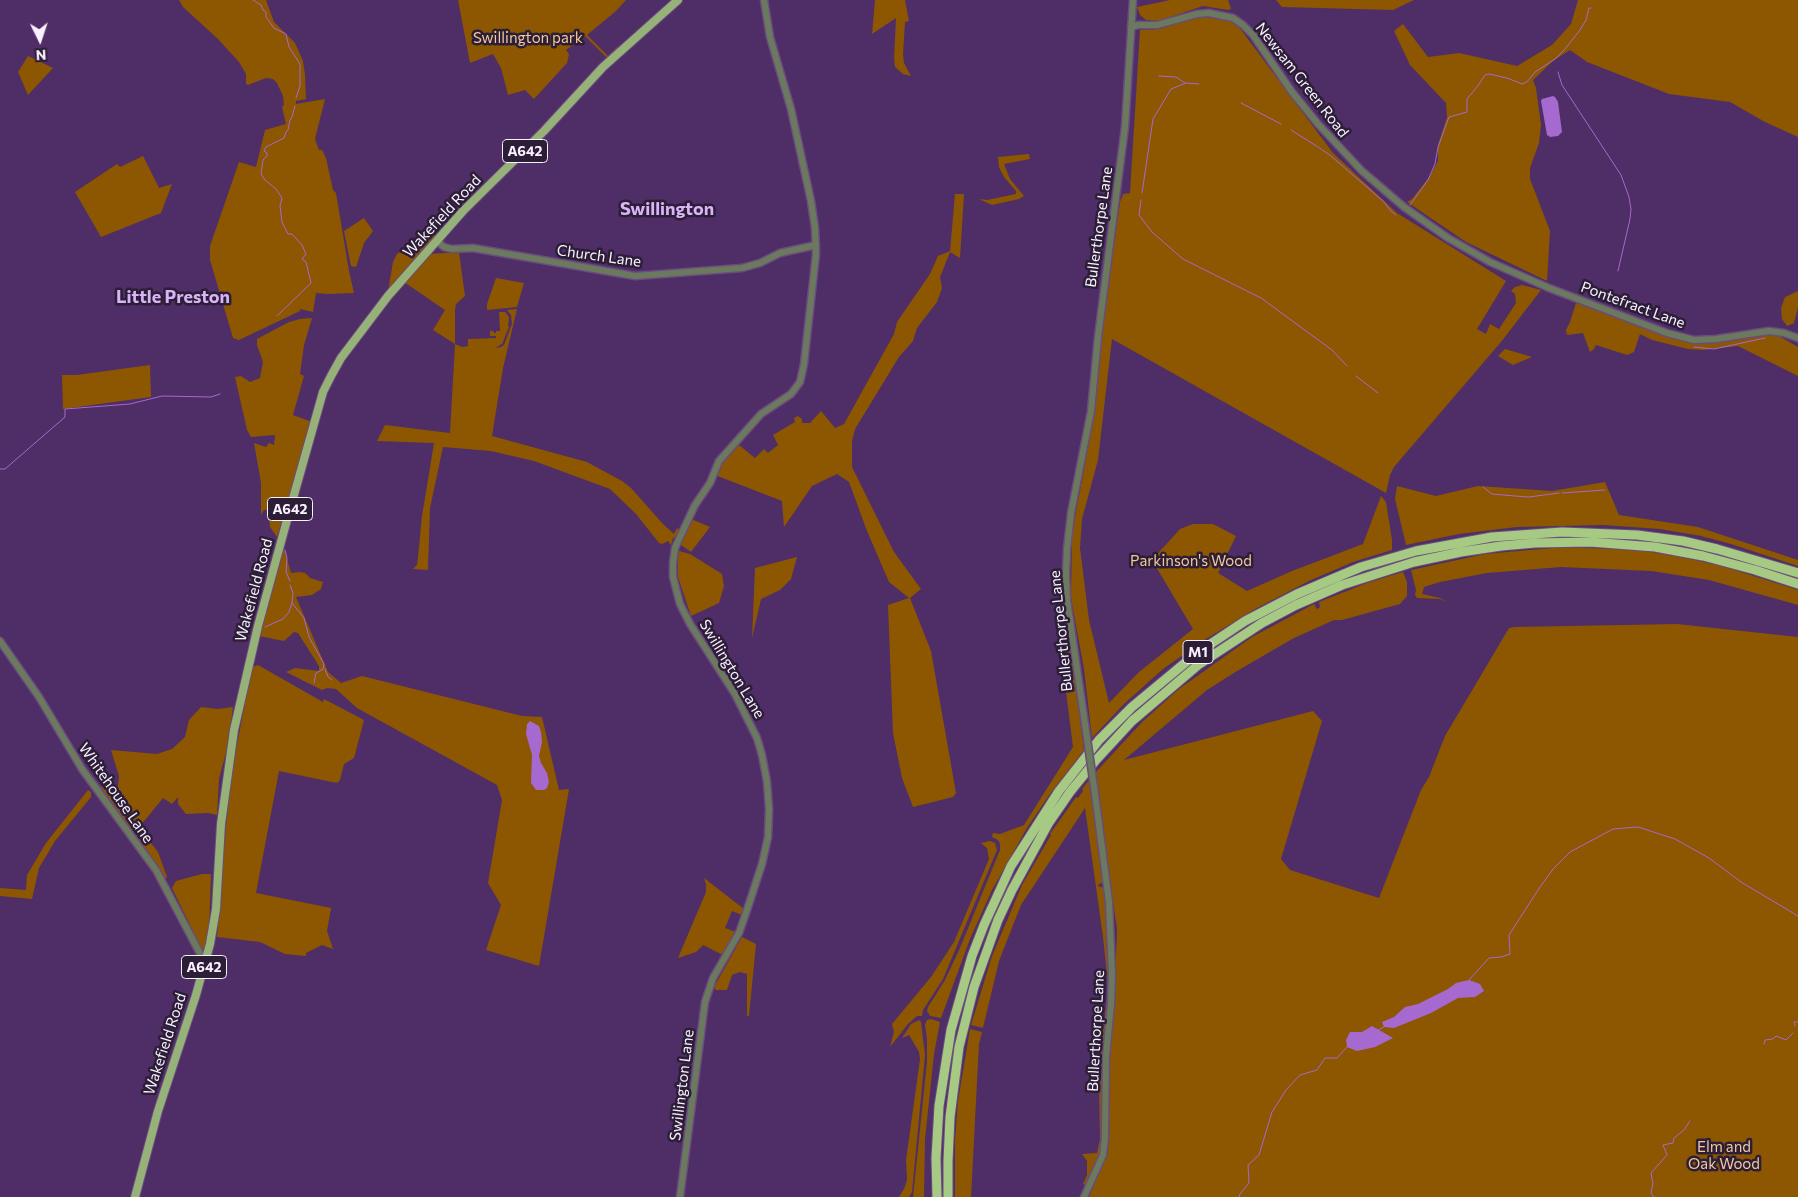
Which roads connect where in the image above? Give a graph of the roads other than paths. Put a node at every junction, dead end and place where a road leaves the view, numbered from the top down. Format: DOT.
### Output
graph roads {
  1 [pos="678,0"];
  2 [pos="764,0"];
  3 [pos="1133,0"];
  4 [pos="1131,27"];
  5 [pos="438,242"];
  6 [pos="816,245"];
  7 [pos="1549,288"];
  8 [pos="1798,338"];
  9 [pos="1798,573"];
  10 [pos="1798,584"];
  11 [pos="0,641"];
  12 [pos="205,963"];
  13 [pos="135,1197"];
  14 [pos="680,1197"];
  15 [pos="937,1197"];
  16 [pos="948,1197"];
  17 [pos="1084,1197"];
  1 -- 5 [label="main road, Wakefield Road / A642"];
  2 -- 6 [label="street, Swillington Lane"];
  3 -- 4 [label="street, Bullerthorpe Lane"];
  4 -- 7 [label="street, Newsam Green Road"];
  4 -- 17 [label="street, Bullerthorpe Lane, bridge"];
  5 -- 6 [label="street, Church Lane"];
  5 -- 12 [label="main road, Wakefield Road / A642"];
  6 -- 14 [label="street, Swillington Lane"];
  7 -- 8 [label="street, Pontefract Lane"];
  9 -- 15 [label="highway, M1"];
  10 -- 16 [label="highway, M1"];
  11 -- 12 [label="street, Whitehouse Lane"];
  12 -- 13 [label="main road, Wakefield Road / A642"];
}
